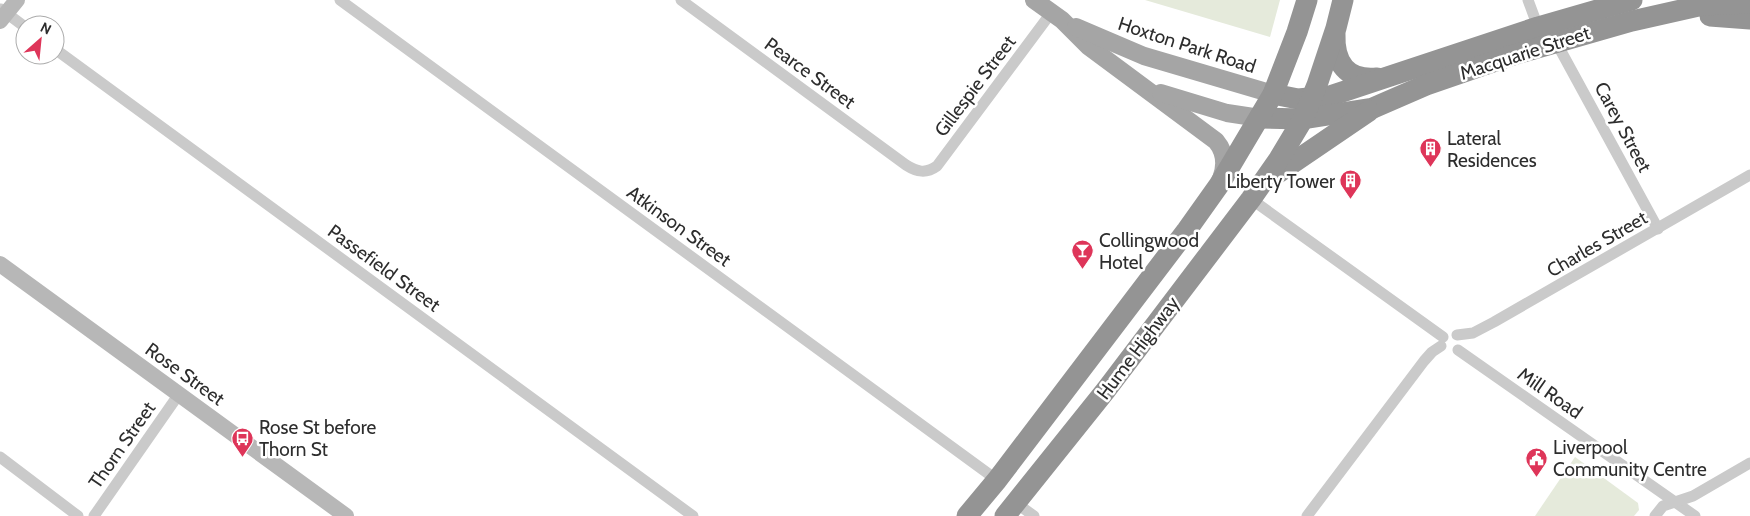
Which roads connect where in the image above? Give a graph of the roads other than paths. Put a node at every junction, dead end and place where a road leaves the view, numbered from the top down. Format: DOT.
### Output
graph roads {
  1 [pos="17,0"];
  2 [pos="340,0"];
  3 [pos="681,0"];
  4 [pos="1034,0"];
  5 [pos="1307,0"];
  6 [pos="1343,0"];
  7 [pos="1528,0"];
  8 [pos="1750,3"];
  9 [pos="1637,9"];
  10 [pos="2,14"];
  11 [pos="1056,17"];
  12 [pos="1750,19"];
  13 [pos="15,21"];
  14 [pos="1538,27"];
  15 [pos="1336,28"];
  16 [pos="1556,42"];
  17 [pos="65,56"];
  18 [pos="1123,72"];
  19 [pos="1387,78"];
  20 [pos="1273,94"];
  21 [pos="1312,99"];
  22 [pos="1373,108"];
  23 [pos="1260,118"];
  24 [pos="1303,118"];
  25 [pos="921,171"];
  26 [pos="1750,175"];
  27 [pos="1219,185"];
  28 [pos="1256,192"];
  29 [pos="1658,229"];
  30 [pos="0,264"];
  31 [pos="1457,335"];
  32 [pos="1442,342"];
  33 [pos="1458,350"];
  34 [pos="180,394"];
  35 [pos="0,457"];
  36 [pos="1750,463"];
  37 [pos="997,480"];
  38 [pos="1676,502"];
  39 [pos="1010,509"];
  40 [pos="78,516"];
  41 [pos="94,516"];
  42 [pos="346,516"];
  43 [pos="693,516"];
  44 [pos="967,516"];
  45 [pos="1034,516"];
  46 [pos="1307,516"];
  47 [pos="1655,516"];
  48 [pos="1695,516"];
  1 -- 10 [label="street"];
  2 -- 37 [label="street, Atkinson Street"];
  3 -- 25 [label="street, Pearce Street"];
  4 -- 11 [label="main road, Hoxton Park Road"];
  5 -- 20 [label="highway, Hume Highway"];
  6 -- 15 [label="highway"];
  7 -- 14 [label="street"];
  8 -- 9 [label="highway, Macquarie Street"];
  9 -- 12 [label="highway"];
  9 -- 14 [label="highway, Macquarie Street"];
  9 -- 16 [label="highway, Macquarie Street"];
  10 -- 13 [label="street"];
  11 -- 18 [label="main road, Hoxton Park Road"];
  11 -- 20 [label="main road, Hoxton Park Road"];
  11 -- 25 [label="street, Gillespie Street"];
  14 -- 19 [label="highway, Macquarie Street"];
  15 -- 19 [label="highway"];
  15 -- 21 [label="highway, Hume Highway"];
  16 -- 22 [label="highway, Macquarie Street"];
  16 -- 29 [label="street, Carey Street"];
  17 -- 43 [label="street, Passefield Street"];
  18 -- 23 [label="main road, Hoxton Park Road"];
  18 -- 27 [label="main road, Hoxton Park Road"];
  19 -- 21 [label="highway, Macquarie Street"];
  20 -- 21 [label="highway, Macquarie Street"];
  20 -- 23 [label="highway, Hume Highway"];
  21 -- 24 [label="highway, Hume Highway"];
  22 -- 24 [label="highway, Macquarie Street"];
  22 -- 28 [label="highway"];
  23 -- 24 [label="highway, Macquarie Street"];
  23 -- 27 [label="highway, Hume Highway"];
  24 -- 28 [label="highway, Hume Highway"];
  26 -- 29 [label="street, Charles Street"];
  27 -- 37 [label="highway, Hume Highway"];
  28 -- 32 [label="street"];
  28 -- 39 [label="highway, Hume Highway"];
  29 -- 31 [label="street, Charles Street"];
  30 -- 34 [label="street, Rose Street"];
  31 -- 32 [label="street"];
  31 -- 33 [label="street"];
  32 -- 33 [label="street"];
  32 -- 46 [label="street"];
  33 -- 38 [label="street, Mill Road"];
  34 -- 41 [label="street, Thorn Street"];
  34 -- 42 [label="street, Rose Street"];
  35 -- 40 [label="street"];
  36 -- 38 [label="street"];
  37 -- 44 [label="highway, Hume Highway"];
  38 -- 47 [label="street"];
  38 -- 48 [label="street, Mill Road"];
  39 -- 45 [label="street"];
}
